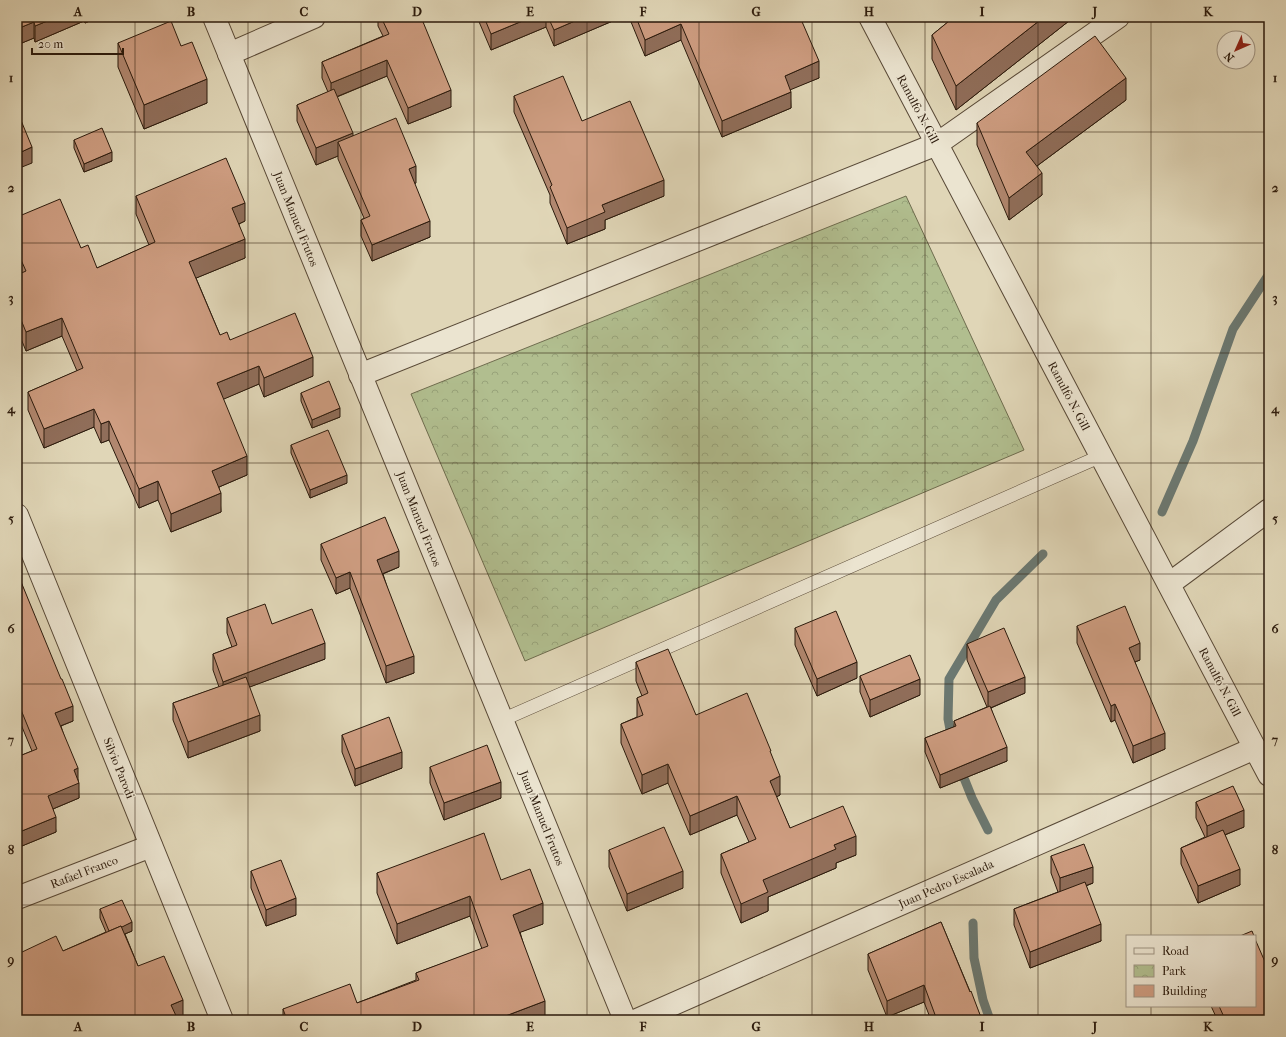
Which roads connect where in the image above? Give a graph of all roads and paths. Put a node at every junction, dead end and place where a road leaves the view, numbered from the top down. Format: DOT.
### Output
graph roads {
  1 [pos="214,17"];
  2 [pos="314,17"];
  3 [pos="870,17"];
  4 [pos="1118,17"];
  5 [pos="229,54"];
  6 [pos="937,144"];
  7 [pos="360,375"];
  8 [pos="1101,456"];
  9 [pos="1269,510"];
  10 [pos="18,523"];
  11 [pos="1169,584"];
  12 [pos="502,720"];
  13 [pos="1255,748"];
  14 [pos="1269,775"];
  15 [pos="151,846"];
  16 [pos="17,898"];
  17 [pos="222,1020"];
  18 [pos="625,1020"];
  19 [pos="637,1020"];
  1 -- 5 [label="street, Juan Manuel Frutos"];
  2 -- 5 [label="street"];
  3 -- 6 [label="street, Ranulfo N. Gill"];
  4 -- 6 [label="street"];
  5 -- 7 [label="street, Juan Manuel Frutos"];
  6 -- 7 [label="street"];
  6 -- 8 [label="street, Ranulfo N. Gill"];
  7 -- 12 [label="street, Juan Manuel Frutos"];
  8 -- 11 [label="street, Ranulfo N. Gill"];
  8 -- 12 [label="lane"];
  9 -- 11 [label="street"];
  10 -- 15 [label="street, Silvio Parodi"];
  11 -- 13 [label="street, Ranulfo N. Gill"];
  12 -- 18 [label="street, Juan Manuel Frutos"];
  13 -- 14 [label="street, Ranulfo N. Gill"];
  13 -- 19 [label="street, Juan Pedro Escalada"];
  15 -- 16 [label="street, Rafael Franco"];
  15 -- 17 [label="street, Silvio Parodi"];
}
